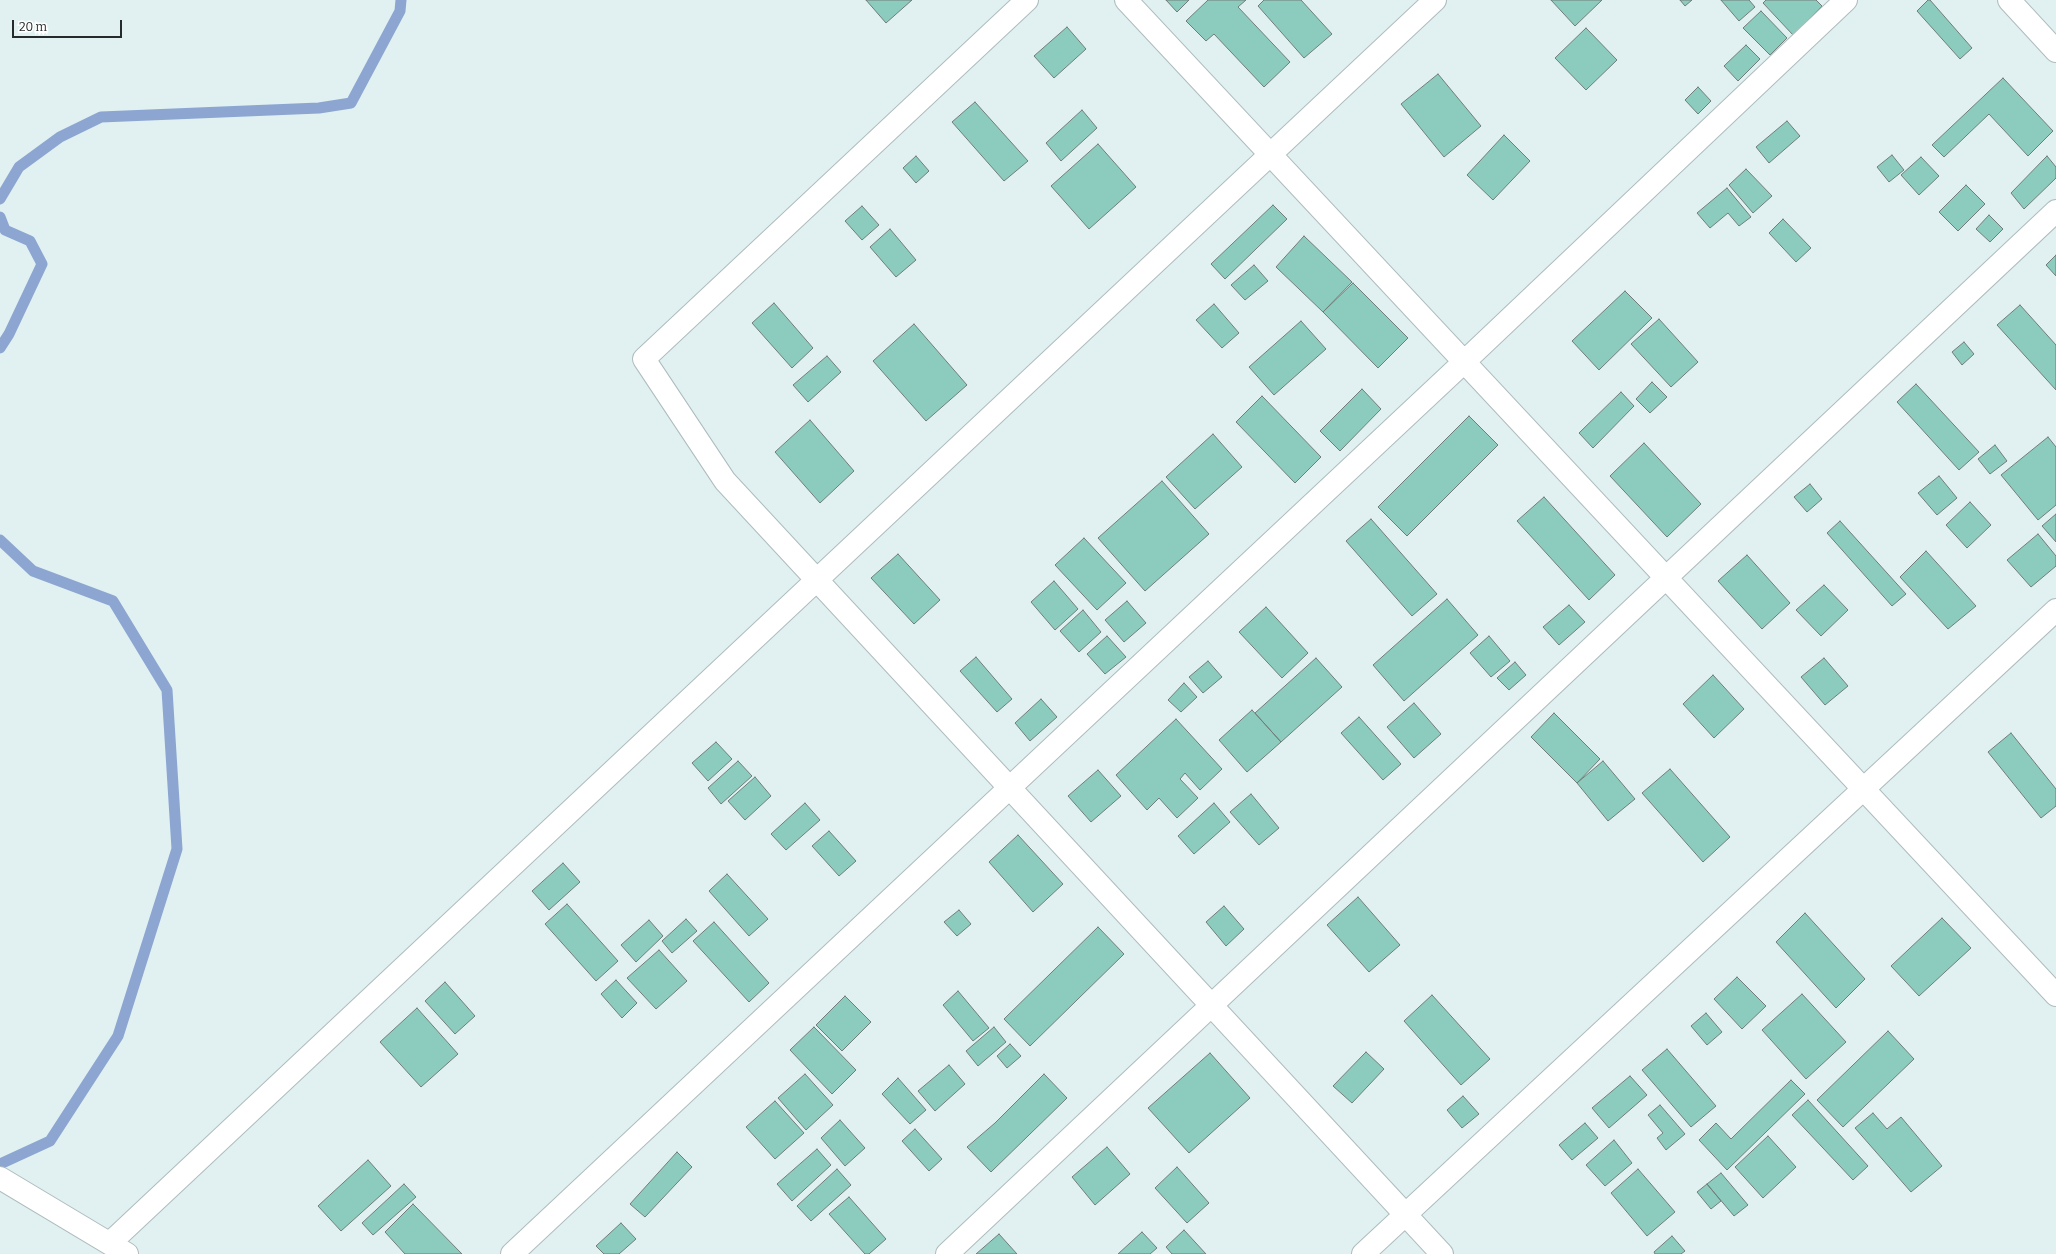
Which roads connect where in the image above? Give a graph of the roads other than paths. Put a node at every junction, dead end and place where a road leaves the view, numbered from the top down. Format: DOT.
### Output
graph roads {
  1 [pos="1027,0"];
  2 [pos="1126,0"];
  3 [pos="1435,0"];
  4 [pos="1846,0"];
  5 [pos="2009,0"];
  6 [pos="2056,51"];
  7 [pos="1270,155"];
  8 [pos="2056,211"];
  9 [pos="1464,362"];
  10 [pos="1667,578"];
  11 [pos="817,581"];
  12 [pos="2056,610"];
  13 [pos="1009,788"];
  14 [pos="1864,789"];
  15 [pos="2056,995"];
  16 [pos="1212,1006"];
  17 [pos="0,1178"];
  18 [pos="1405,1215"];
  19 [pos="119,1249"];
  20 [pos="512,1254"];
  21 [pos="947,1254"];
  22 [pos="1363,1254"];
  23 [pos="1442,1254"];
  1 -- 11 [label="street"];
  2 -- 7 [label="street"];
  3 -- 7 [label="street"];
  4 -- 9 [label="street"];
  5 -- 6 [label="street"];
  7 -- 9 [label="street"];
  7 -- 11 [label="street"];
  8 -- 10 [label="street"];
  9 -- 10 [label="street"];
  9 -- 13 [label="street"];
  10 -- 14 [label="street"];
  10 -- 16 [label="street"];
  11 -- 13 [label="street"];
  11 -- 19 [label="street"];
  12 -- 14 [label="street"];
  13 -- 16 [label="street"];
  13 -- 20 [label="street"];
  14 -- 15 [label="street"];
  14 -- 18 [label="street"];
  16 -- 18 [label="street"];
  16 -- 21 [label="street"];
  17 -- 19 [label="street"];
  18 -- 22 [label="street"];
  18 -- 23 [label="street"];
}
